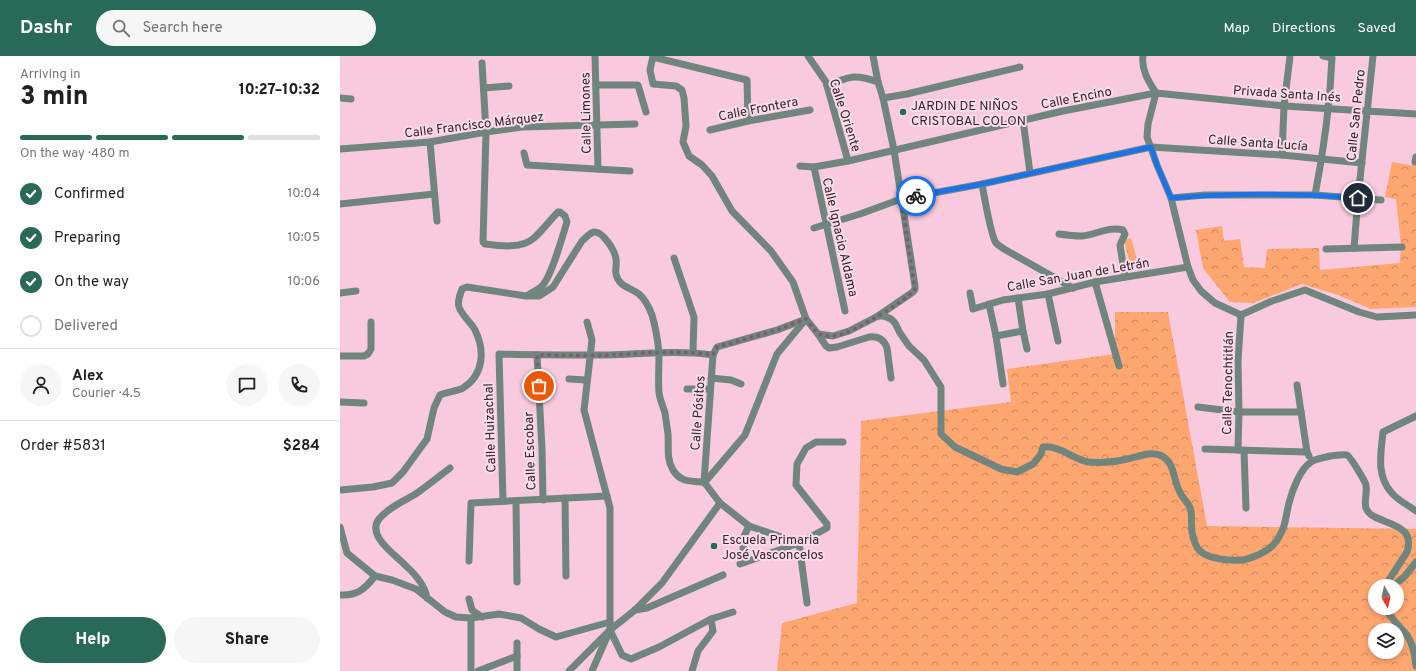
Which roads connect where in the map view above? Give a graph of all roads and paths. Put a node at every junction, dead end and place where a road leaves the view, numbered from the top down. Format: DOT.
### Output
graph roads {
  1 [pos="596,56"];
  2 [pos="653,56"];
  3 [pos="808,56"];
  4 [pos="873,56"];
  5 [pos="1143,56"];
  6 [pos="1290,56"];
  7 [pos="1323,56"];
  8 [pos="1373,56"];
  9 [pos="482,63"];
  10 [pos="1020,67"];
  11 [pos="878,82"];
  12 [pos="596,85"];
  13 [pos="509,86"];
  14 [pos="826,86"];
  15 [pos="484,88"];
  16 [pos="1156,93"];
  17 [pos="340,98"];
  18 [pos="883,98"];
  19 [pos="351,99"];
  20 [pos="1284,106"];
  21 [pos="1328,108"];
  22 [pos="810,110"];
  23 [pos="1368,111"];
  24 [pos="646,112"];
  25 [pos="1416,114"];
  26 [pos="1023,120"];
  27 [pos="748,121"];
  28 [pos="635,124"];
  29 [pos="596,126"];
  30 [pos="710,130"];
  31 [pos="486,132"];
  32 [pos="430,142"];
  33 [pos="1151,147"];
  34 [pos="340,149"];
  35 [pos="894,150"];
  36 [pos="524,153"];
  37 [pos="1282,155"];
  38 [pos="1416,157"];
  39 [pos="1323,158"];
  40 [pos="848,161"];
  41 [pos="1416,162"];
  42 [pos="1362,163"];
  43 [pos="800,166"];
  44 [pos="814,167"];
  45 [pos="598,169"];
  46 [pos="630,171"];
  47 [pos="1030,173"];
  48 [pos="982,184"];
  49 [pos="434,194"];
  50 [pos="1315,195"];
  51 [pos="1171,198"];
  52 [pos="1358,198"];
  53 [pos="901,199"];
  54 [pos="1381,200"];
  55 [pos="340,204"];
  56 [pos="436,221"];
  57 [pos="826,224"];
  58 [pos="814,228"];
  59 [pos="1059,234"];
  60 [pos="1402,246"];
  61 [pos="1354,248"];
  62 [pos="1326,249"];
  63 [pos="674,258"];
  64 [pos="1188,267"];
  65 [pos="1125,277"];
  66 [pos="1095,282"];
  67 [pos="1073,288"];
  68 [pos="356,291"];
  69 [pos="340,293"];
  70 [pos="970,293"];
  71 [pos="1048,294"];
  72 [pos="526,296"];
  73 [pos="1018,298"];
  74 [pos="989,304"];
  75 [pos="846,311"];
  76 [pos="1416,314"];
  77 [pos="878,316"];
  78 [pos="1241,316"];
  79 [pos="806,319"];
  80 [pos="371,322"];
  81 [pos="587,322"];
  82 [pos="1023,331"];
  83 [pos="818,334"];
  84 [pos="996,336"];
  85 [pos="1058,341"];
  86 [pos="1027,349"];
  87 [pos="659,352"];
  88 [pos="693,352"];
  89 [pos="537,355"];
  90 [pos="590,355"];
  91 [pos="713,355"];
  92 [pos="340,356"];
  93 [pos="1119,366"];
  94 [pos="711,378"];
  95 [pos="891,378"];
  96 [pos="569,379"];
  97 [pos="587,380"];
  98 [pos="741,384"];
  99 [pos="1002,384"];
  100 [pos="1297,385"];
  101 [pos="710,389"];
  102 [pos="687,390"];
  103 [pos="340,402"];
  104 [pos="364,403"];
  105 [pos="1198,407"];
  106 [pos="1239,412"];
  107 [pos="1301,412"];
  108 [pos="1416,416"];
  109 [pos="844,442"];
  110 [pos="1205,449"];
  111 [pos="1241,450"];
  112 [pos="1307,452"];
  113 [pos="1311,462"];
  114 [pos="450,468"];
  115 [pos="704,482"];
  116 [pos="340,490"];
  117 [pos="607,496"];
  118 [pos="565,498"];
  119 [pos="543,500"];
  120 [pos="503,501"];
  121 [pos="516,501"];
  122 [pos="720,503"];
  123 [pos="1246,508"];
  124 [pos="1416,511"];
  125 [pos="749,526"];
  126 [pos="340,527"];
  127 [pos="798,543"];
  128 [pos="743,549"];
  129 [pos="343,554"];
  130 [pos="469,561"];
  131 [pos="1416,562"];
  132 [pos="740,564"];
  133 [pos="723,575"];
  134 [pos="375,576"];
  135 [pos="566,576"];
  136 [pos="1390,579"];
  137 [pos="1401,579"];
  138 [pos="517,582"];
  139 [pos="340,595"];
  140 [pos="427,598"];
  141 [pos="469,599"];
  142 [pos="807,603"];
  143 [pos="635,610"];
  144 [pos="732,612"];
  145 [pos="1390,615"];
  146 [pos="482,617"];
  147 [pos="471,618"];
  148 [pos="711,619"];
  149 [pos="610,626"];
  150 [pos="517,643"];
  151 [pos="517,656"];
  152 [pos="1416,666"];
  153 [pos="470,671"];
  154 [pos="478,671"];
  155 [pos="517,671"];
  156 [pos="569,671"];
  157 [pos="592,671"];
  158 [pos="692,671"];
  1 -- 12 [label="street, Calle Limones"];
  2 -- 27 [label="street"];
  2 -- 79 [label="street"];
  3 -- 14 [label="street, Calle Oriente"];
  4 -- 11 [label="street"];
  5 -- 16 [label="street"];
  6 -- 20 [label="street"];
  7 -- 21 [label="street"];
  8 -- 23 [label="street, Calle San Pedro"];
  9 -- 15 [label="street"];
  10 -- 18 [label="street"];
  11 -- 14 [label="street"];
  11 -- 18 [label="street"];
  12 -- 24 [label="street"];
  12 -- 29 [label="street, Calle Limones"];
  13 -- 15 [label="street"];
  14 -- 40 [label="street, Calle Oriente"];
  15 -- 31 [label="street"];
  16 -- 20 [label="street, Privada Santa Inés"];
  16 -- 26 [label="street, Calle Encino"];
  16 -- 33 [label="street"];
  17 -- 19 [label="street"];
  18 -- 35 [label="street"];
  20 -- 21 [label="street, Privada Santa Inés"];
  20 -- 37 [label="street"];
  21 -- 23 [label="street, Privada Santa Inés"];
  21 -- 39 [label="street"];
  22 -- 27 [label="street, Calle Frontera"];
  23 -- 25 [label="street, Privada Santa Inés"];
  23 -- 42 [label="street, Calle San Pedro"];
  26 -- 35 [label="street, Calle Encino"];
  26 -- 47 [label="street"];
  27 -- 30 [label="street, Calle Frontera"];
  28 -- 29 [label="street, Calle Francisco Márquez"];
  29 -- 31 [label="street, Calle Francisco Márquez"];
  29 -- 45 [label="street, Calle Limones"];
  31 -- 32 [label="street, Calle Francisco Márquez"];
  31 -- 72 [label="street"];
  32 -- 34 [label="street, Calle Francisco Márquez"];
  32 -- 49 [label="street"];
  33 -- 37 [label="street, Calle Santa Lucía"];
  33 -- 47 [label="street, Calle Santa Lucía"];
  33 -- 51 [label="street"];
  35 -- 40 [label="street, Calle Encino"];
  35 -- 53 [label="street"];
  36 -- 45 [label="street"];
  37 -- 39 [label="street, Calle Santa Lucía"];
  38 -- 41 [label="street"];
  39 -- 42 [label="street, Calle Santa Lucía"];
  39 -- 50 [label="street"];
  40 -- 44 [label="street, Calle Encino"];
  42 -- 52 [label="street, Calle San Pedro"];
  43 -- 44 [label="street, Calle Encino"];
  44 -- 57 [label="street, Calle Ignacio Aldama"];
  45 -- 46 [label="street"];
  47 -- 48 [label="street, Calle Santa Lucía"];
  48 -- 53 [label="street, Calle Santa Lucía"];
  48 -- 67 [label="street"];
  49 -- 55 [label="street"];
  49 -- 56 [label="street"];
  50 -- 51 [label="street"];
  50 -- 52 [label="street"];
  51 -- 64 [label="street"];
  52 -- 54 [label="street"];
  52 -- 61 [label="street, Calle San Pedro"];
  53 -- 57 [label="street, Calle Santa Lucía"];
  53 -- 77 [label="street"];
  57 -- 58 [label="street, Calle Santa Lucía"];
  57 -- 75 [label="street, Calle Ignacio Aldama"];
  59 -- 65 [label="street"];
  60 -- 61 [label="street"];
  61 -- 62 [label="street"];
  63 -- 88 [label="street"];
  64 -- 65 [label="street, Calle San Juan de Letrán"];
  64 -- 78 [label="street"];
  65 -- 66 [label="street, Calle San Juan de Letrán"];
  66 -- 67 [label="street, Calle San Juan de Letrán"];
  66 -- 93 [label="street"];
  67 -- 71 [label="street, Calle San Juan de Letrán"];
  68 -- 69 [label="street"];
  70 -- 74 [label="street, Calle San Juan de Letrán"];
  71 -- 73 [label="street, Calle San Juan de Letrán"];
  71 -- 85 [label="street"];
  72 -- 87 [label="street"];
  72 -- 116 [label="street"];
  73 -- 74 [label="street, Calle San Juan de Letrán"];
  73 -- 82 [label="street"];
  74 -- 84 [label="street"];
  76 -- 78 [label="street"];
  77 -- 83 [label="street"];
  77 -- 113 [label="street"];
  78 -- 106 [label="street, Calle Tenochtitlán"];
  79 -- 83 [label="street"];
  79 -- 91 [label="street, Calle Pósitos"];
  79 -- 115 [label="street"];
  80 -- 92 [label="street"];
  81 -- 90 [label="street"];
  82 -- 84 [label="street"];
  82 -- 86 [label="street"];
  83 -- 95 [label="street"];
  84 -- 99 [label="street"];
  87 -- 88 [label="street"];
  87 -- 90 [label="street"];
  87 -- 115 [label="street"];
  88 -- 91 [label="street"];
  89 -- 90 [label="street"];
  89 -- 119 [label="street, Calle Escobar"];
  89 -- 120 [label="street, Calle Huizachal"];
  90 -- 97 [label="street"];
  91 -- 94 [label="street, Calle Pósitos"];
  94 -- 98 [label="street"];
  94 -- 101 [label="street, Calle Pósitos"];
  96 -- 97 [label="street"];
  97 -- 117 [label="street"];
  100 -- 107 [label="street"];
  101 -- 102 [label="street"];
  101 -- 115 [label="street, Calle Pósitos"];
  103 -- 104 [label="street"];
  105 -- 106 [label="street"];
  106 -- 107 [label="street"];
  106 -- 111 [label="street, Calle Tenochtitlán"];
  107 -- 112 [label="street"];
  108 -- 124 [label="street"];
  109 -- 127 [label="street"];
  110 -- 111 [label="street"];
  111 -- 112 [label="street"];
  111 -- 123 [label="street, Calle Tenochtitlán"];
  112 -- 113 [label="street"];
  113 -- 136 [label="street"];
  114 -- 140 [label="street"];
  115 -- 122 [label="street"];
  117 -- 118 [label="street"];
  117 -- 149 [label="street"];
  118 -- 119 [label="street"];
  118 -- 135 [label="street"];
  119 -- 121 [label="street"];
  120 -- 121 [label="street"];
  120 -- 130 [label="street"];
  121 -- 138 [label="street"];
  122 -- 125 [label="street"];
  122 -- 143 [label="street"];
  125 -- 127 [label="street"];
  125 -- 128 [label="street"];
  126 -- 129 [label="street"];
  127 -- 132 [label="street"];
  127 -- 142 [label="street"];
  129 -- 134 [label="street"];
  131 -- 137 [label="street"];
  133 -- 143 [label="street"];
  134 -- 139 [label="street"];
  134 -- 140 [label="street"];
  140 -- 147 [label="street"];
  141 -- 146 [label="street"];
  143 -- 149 [label="street"];
  144 -- 148 [label="street"];
  145 -- 152 [label="street"];
  146 -- 147 [label="street"];
  146 -- 149 [label="street"];
  147 -- 153 [label="street"];
  148 -- 149 [label="street"];
  148 -- 158 [label="street"];
  149 -- 156 [label="street"];
  149 -- 157 [label="street"];
  150 -- 151 [label="street"];
  151 -- 154 [label="street"];
  151 -- 155 [label="street"];
}
